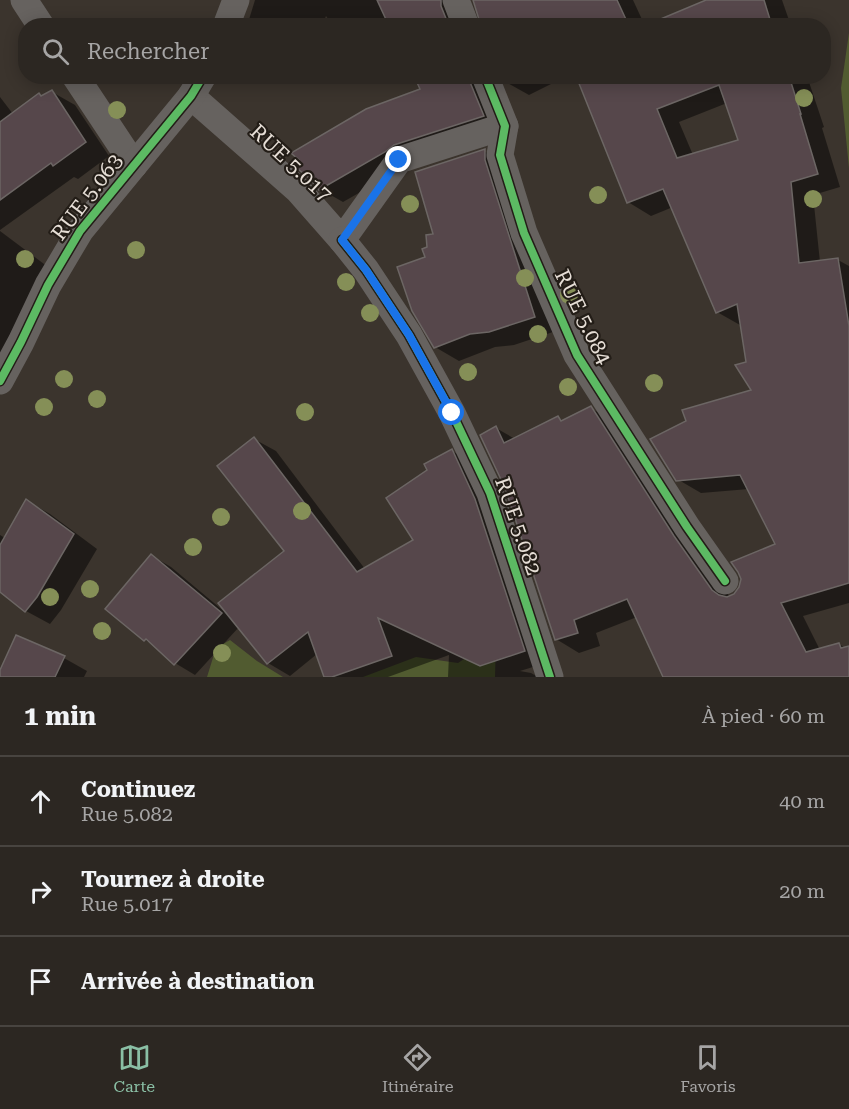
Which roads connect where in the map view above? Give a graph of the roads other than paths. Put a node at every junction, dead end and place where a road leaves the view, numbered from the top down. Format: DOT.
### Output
graph roads {
  1 [pos="24,0"];
  2 [pos="236,0"];
  3 [pos="456,0"];
  4 [pos="36,18"];
  5 [pos="229,18"];
  6 [pos="463,18"];
  7 [pos="80,84"];
  8 [pos="489,84"];
  9 [pos="197,86"];
  10 [pos="505,126"];
  11 [pos="134,165"];
  12 [pos="342,240"];
  13 [pos="0,381"];
  14 [pos="724,581"];
  15 [pos="550,677"];
  1 -- 4 [label="street"];
  2 -- 5 [label="street"];
  3 -- 6 [label="street"];
  7 -- 11 [label="street"];
  8 -- 10 [label="street, RUE 5.084"];
  9 -- 11 [label="street, RUE 5.063"];
  9 -- 12 [label="street, RUE 5.017"];
  10 -- 12 [label="street"];
  10 -- 14 [label="street, RUE 5.084"];
  11 -- 13 [label="street, RUE 5.063"];
  12 -- 15 [label="street, RUE 5.082"];
}
